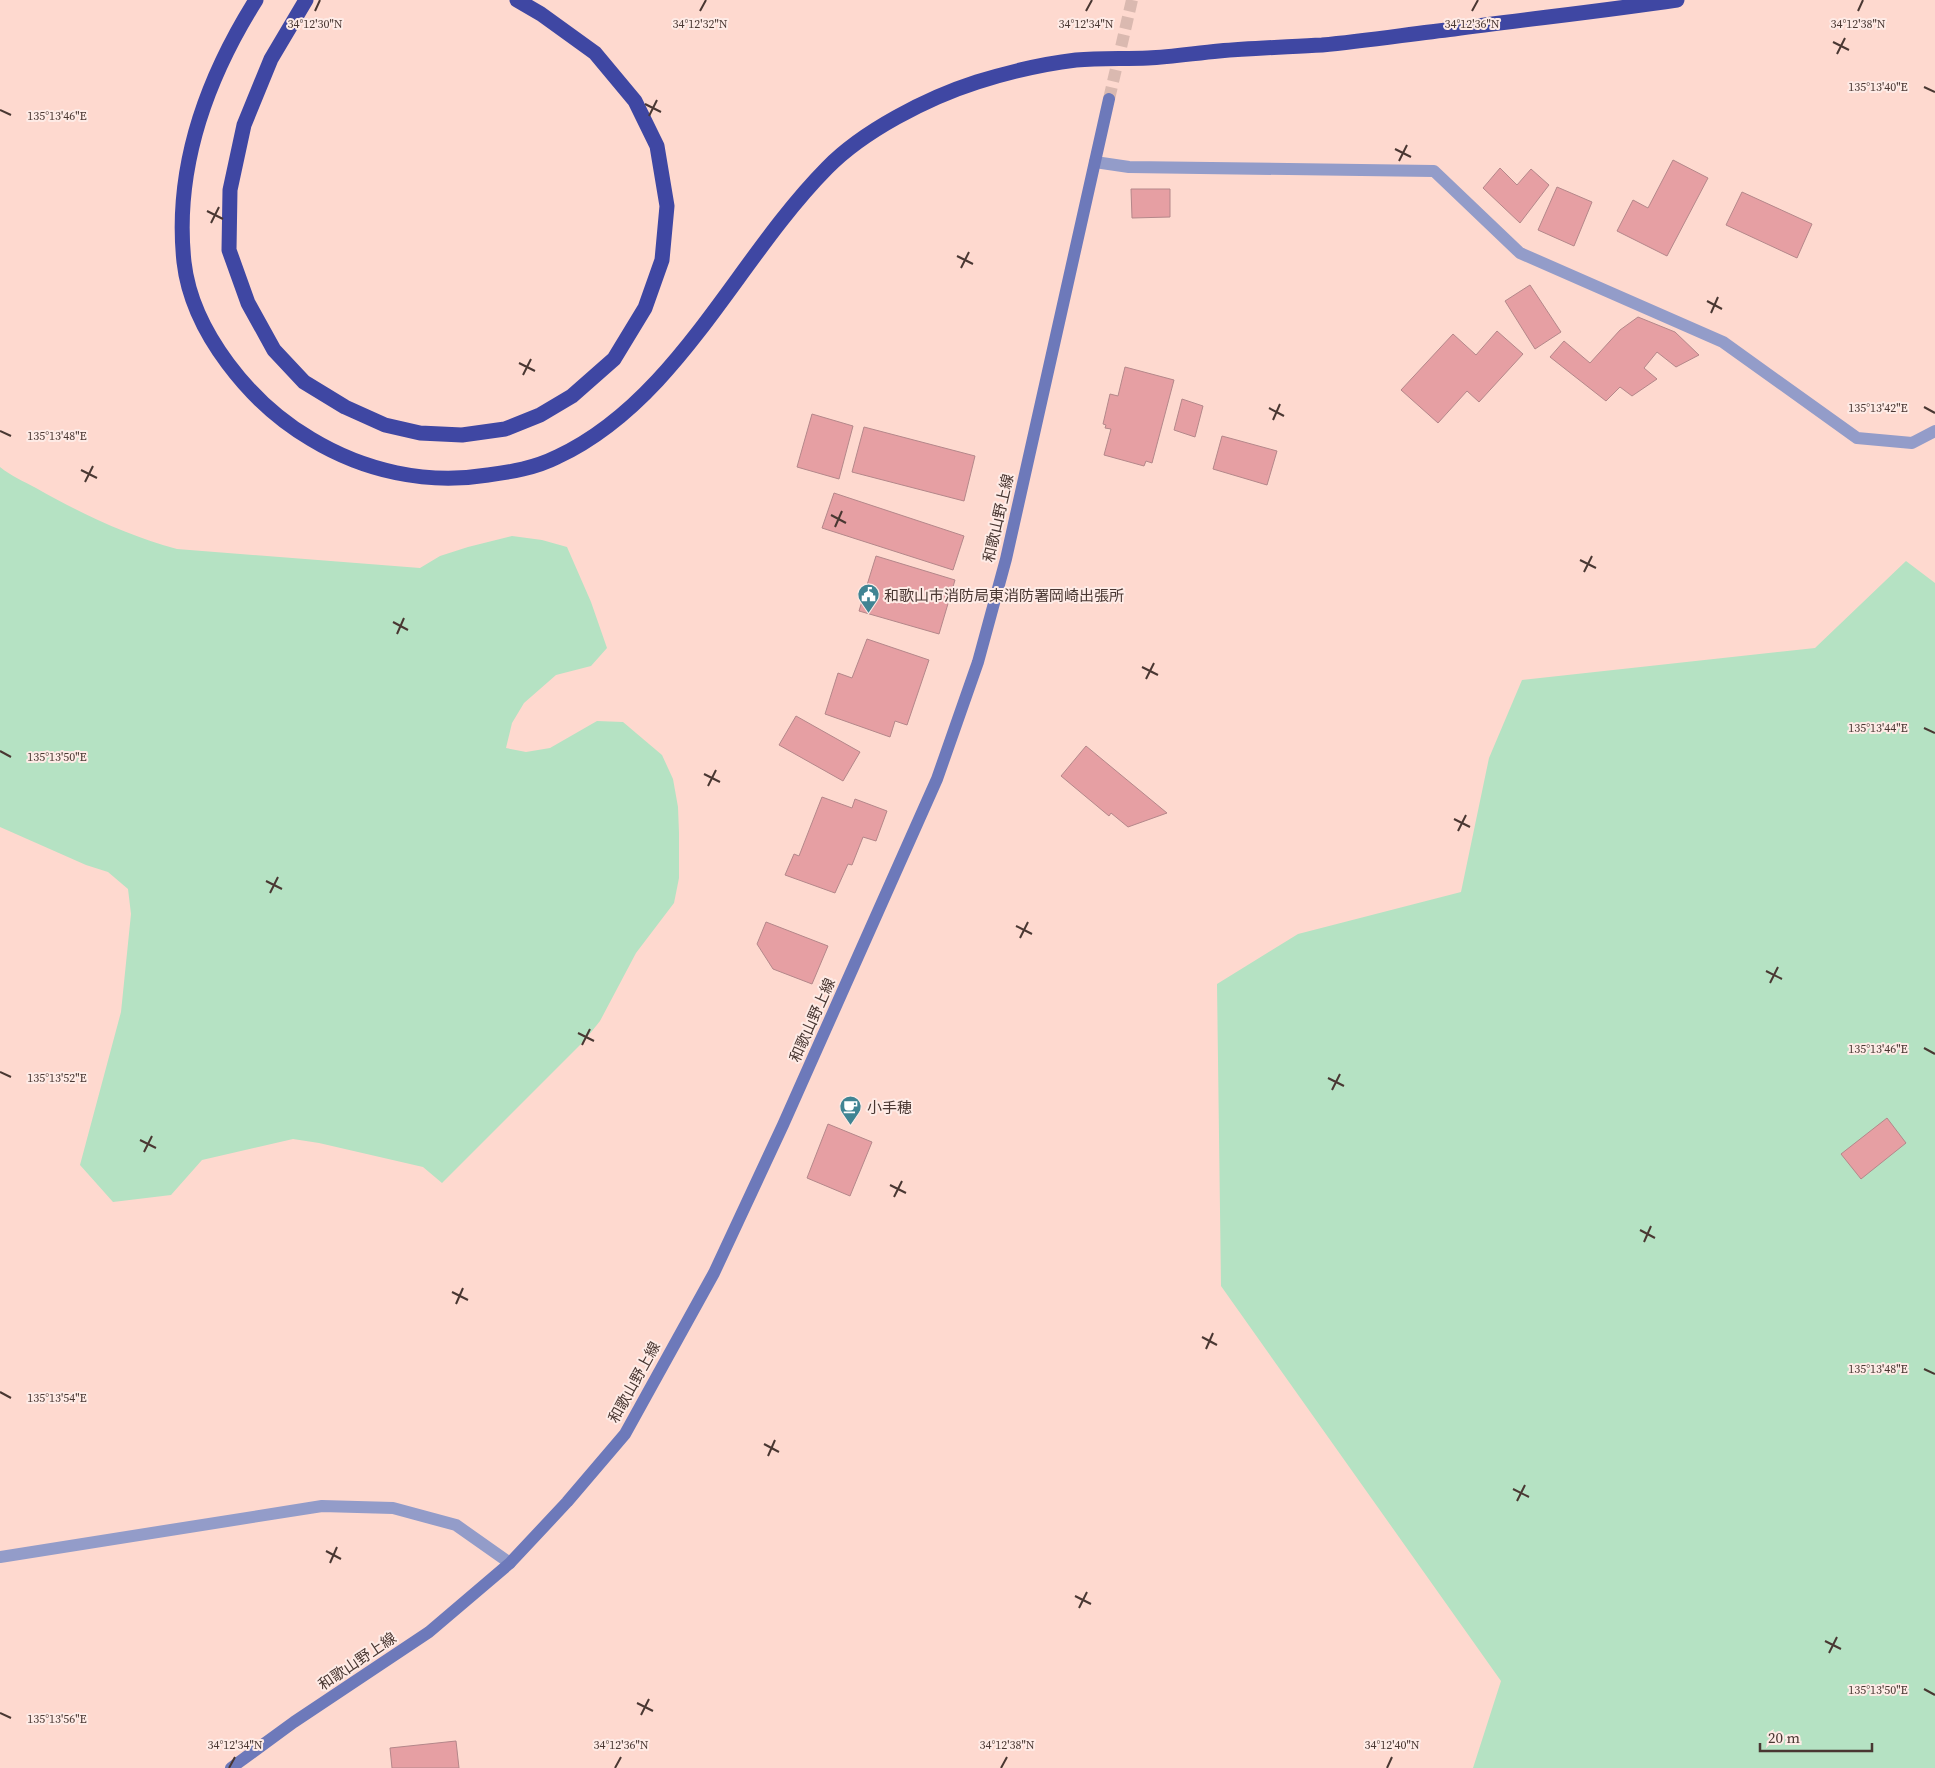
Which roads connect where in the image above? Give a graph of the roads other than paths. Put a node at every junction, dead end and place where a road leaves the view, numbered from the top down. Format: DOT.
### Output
graph roads {
  1 [pos="256,0"];
  2 [pos="306,0"];
  3 [pos="517,0"];
  4 [pos="1677,0"];
  5 [pos="1109,99"];
  6 [pos="1095,162"];
  7 [pos="1935,431"];
  8 [pos="0,1557"];
  9 [pos="510,1563"];
  10 [pos="232,1768"];
  1 -- 4 [label="highway"];
  2 -- 3 [label="highway"];
  5 -- 6 [label="main road, 和歌山野上線"];
  6 -- 7 [label="street"];
  6 -- 9 [label="main road, 和歌山野上線"];
  8 -- 9 [label="street"];
  9 -- 10 [label="main road, 和歌山野上線"];
}
